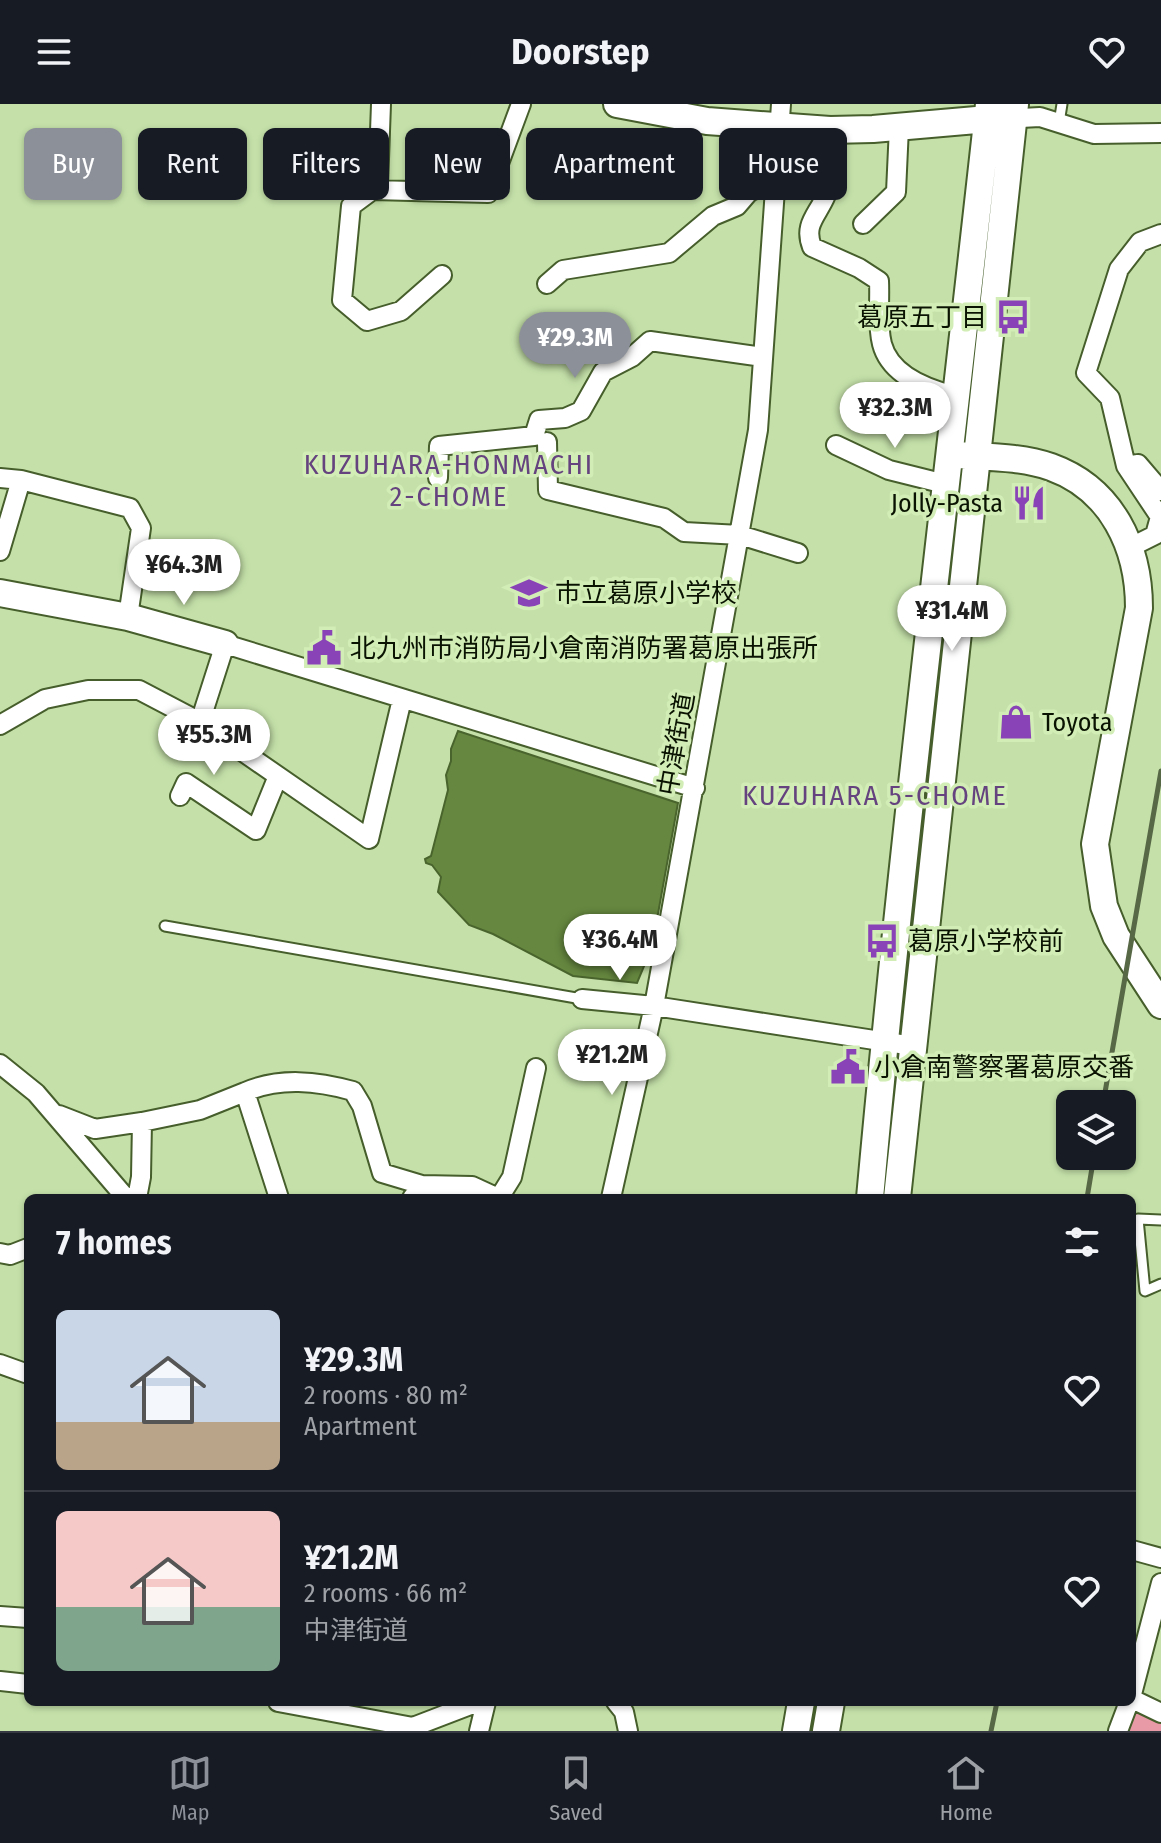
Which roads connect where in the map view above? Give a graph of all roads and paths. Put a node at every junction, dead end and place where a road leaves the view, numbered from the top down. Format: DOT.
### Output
graph roads {
  1 [pos="381,104"];
  2 [pos="521,104"];
  3 [pos="617,104"];
  4 [pos="1001,111"];
  5 [pos="1060,113"];
  6 [pos="780,115"];
  7 [pos="899,127"];
  8 [pos="380,128"];
  9 [pos="812,128"];
  10 [pos="847,128"];
  11 [pos="1161,133"];
  12 [pos="389,190"];
  13 [pos="359,200"];
  14 [pos="742,200"];
  15 [pos="773,200"];
  16 [pos="823,200"];
  17 [pos="863,224"];
  18 [pos="1161,234"];
  19 [pos="442,275"];
  20 [pos="547,284"];
  21 [pos="763,357"];
  22 [pos="955,396"];
  23 [pos="547,442"];
  24 [pos="836,445"];
  25 [pos="948,454"];
  26 [pos="976,456"];
  27 [pos="1126,466"];
  28 [pos="0,478"];
  29 [pos="438,478"];
  30 [pos="21,480"];
  31 [pos="945,484"];
  32 [pos="1161,491"];
  33 [pos="740,535"];
  34 [pos="1131,547"];
  35 [pos="0,551"];
  36 [pos="798,553"];
  37 [pos="0,593"];
  38 [pos="128,617"];
  39 [pos="225,644"];
  40 [pos="402,699"];
  41 [pos="200,722"];
  42 [pos="0,725"];
  43 [pos="278,776"];
  44 [pos="695,788"];
  45 [pos="180,796"];
  46 [pos="165,926"];
  47 [pos="582,999"];
  48 [pos="1161,1005"];
  49 [pos="654,1006"];
  50 [pos="884,1041"];
  51 [pos="913,1046"];
  52 [pos="0,1064"];
  53 [pos="536,1068"];
  54 [pos="245,1092"];
  55 [pos="53,1112"];
  56 [pos="142,1122"];
  57 [pos="417,1191"];
  58 [pos="123,1194"];
  59 [pos="138,1194"];
  60 [pos="278,1194"];
  61 [pos="489,1194"];
  62 [pos="501,1194"];
  63 [pos="612,1194"];
  64 [pos="870,1194"];
  65 [pos="897,1194"];
  66 [pos="1161,1220"];
  67 [pos="24,1250"];
  68 [pos="0,1253"];
  69 [pos="1161,1284"];
  70 [pos="0,1364"];
  71 [pos="24,1373"];
  72 [pos="1136,1551"];
  73 [pos="1161,1558"];
  74 [pos="1161,1583"];
  75 [pos="0,1616"];
  76 [pos="24,1618"];
  77 [pos="1136,1679"];
  78 [pos="0,1681"];
  79 [pos="24,1684"];
  80 [pos="1136,1700"];
  81 [pos="300,1706"];
  82 [pos="468,1706"];
  83 [pos="485,1706"];
  84 [pos="619,1706"];
  85 [pos="800,1706"];
  86 [pos="830,1706"];
  87 [pos="1128,1706"];
  88 [pos="1161,1713"];
  89 [pos="479,1731"];
  90 [pos="628,1731"];
  91 [pos="796,1731"];
  92 [pos="826,1731"];
  93 [pos="1118,1731"];
  1 -- 8 [label="street"];
  2 -- 12 [label="street"];
  3 -- 6 [label="street"];
  4 -- 5 [label="street"];
  4 -- 7 [label="street"];
  4 -- 22 [label="street"];
  4 -- 26 [label="street"];
  5 -- 11 [label="street"];
  6 -- 9 [label="street"];
  7 -- 10 [label="street"];
  7 -- 17 [label="street"];
  13 -- 19 [label="street"];
  14 -- 20 [label="street"];
  15 -- 21 [label="street, 中津街道"];
  16 -- 22 [label="street"];
  18 -- 27 [label="street"];
  21 -- 29 [label="street"];
  21 -- 33 [label="street, 中津街道"];
  22 -- 25 [label="street"];
  23 -- 33 [label="street"];
  24 -- 31 [label="street"];
  25 -- 26 [label="street"];
  25 -- 31 [label="street"];
  26 -- 34 [label="street"];
  26 -- 51 [label="street"];
  27 -- 32 [label="street"];
  27 -- 34 [label="street"];
  28 -- 30 [label="street"];
  30 -- 35 [label="street"];
  30 -- 38 [label="street"];
  31 -- 50 [label="street"];
  33 -- 36 [label="street"];
  33 -- 44 [label="street, 中津街道"];
  34 -- 48 [label="street"];
  37 -- 38 [label="street"];
  38 -- 39 [label="street"];
  39 -- 40 [label="street"];
  39 -- 41 [label="street"];
  40 -- 43 [label="street"];
  40 -- 44 [label="street"];
  41 -- 42 [label="street"];
  41 -- 43 [label="street"];
  43 -- 45 [label="street"];
  44 -- 49 [label="street, 中津街道"];
  46 -- 47 [label="lane"];
  47 -- 49 [label="street"];
  49 -- 50 [label="street"];
  49 -- 63 [label="street, 中津街道"];
  50 -- 51 [label="street"];
  50 -- 64 [label="street"];
  51 -- 65 [label="street"];
  52 -- 55 [label="street"];
  53 -- 62 [label="street"];
  54 -- 56 [label="street"];
  54 -- 57 [label="street"];
  54 -- 60 [label="street"];
  55 -- 56 [label="street"];
  55 -- 58 [label="street"];
  56 -- 59 [label="street"];
  57 -- 61 [label="street"];
  66 -- 69 [label="lane"];
  67 -- 68 [label="street"];
  70 -- 71 [label="street"];
  72 -- 73 [label="street"];
  74 -- 77 [label="street"];
  75 -- 76 [label="street"];
  78 -- 79 [label="street"];
  80 -- 88 [label="street"];
  81 -- 82 [label="street"];
  83 -- 89 [label="street"];
  84 -- 90 [label="street"];
  85 -- 91 [label="street"];
  86 -- 92 [label="street"];
  87 -- 93 [label="street"];
}
